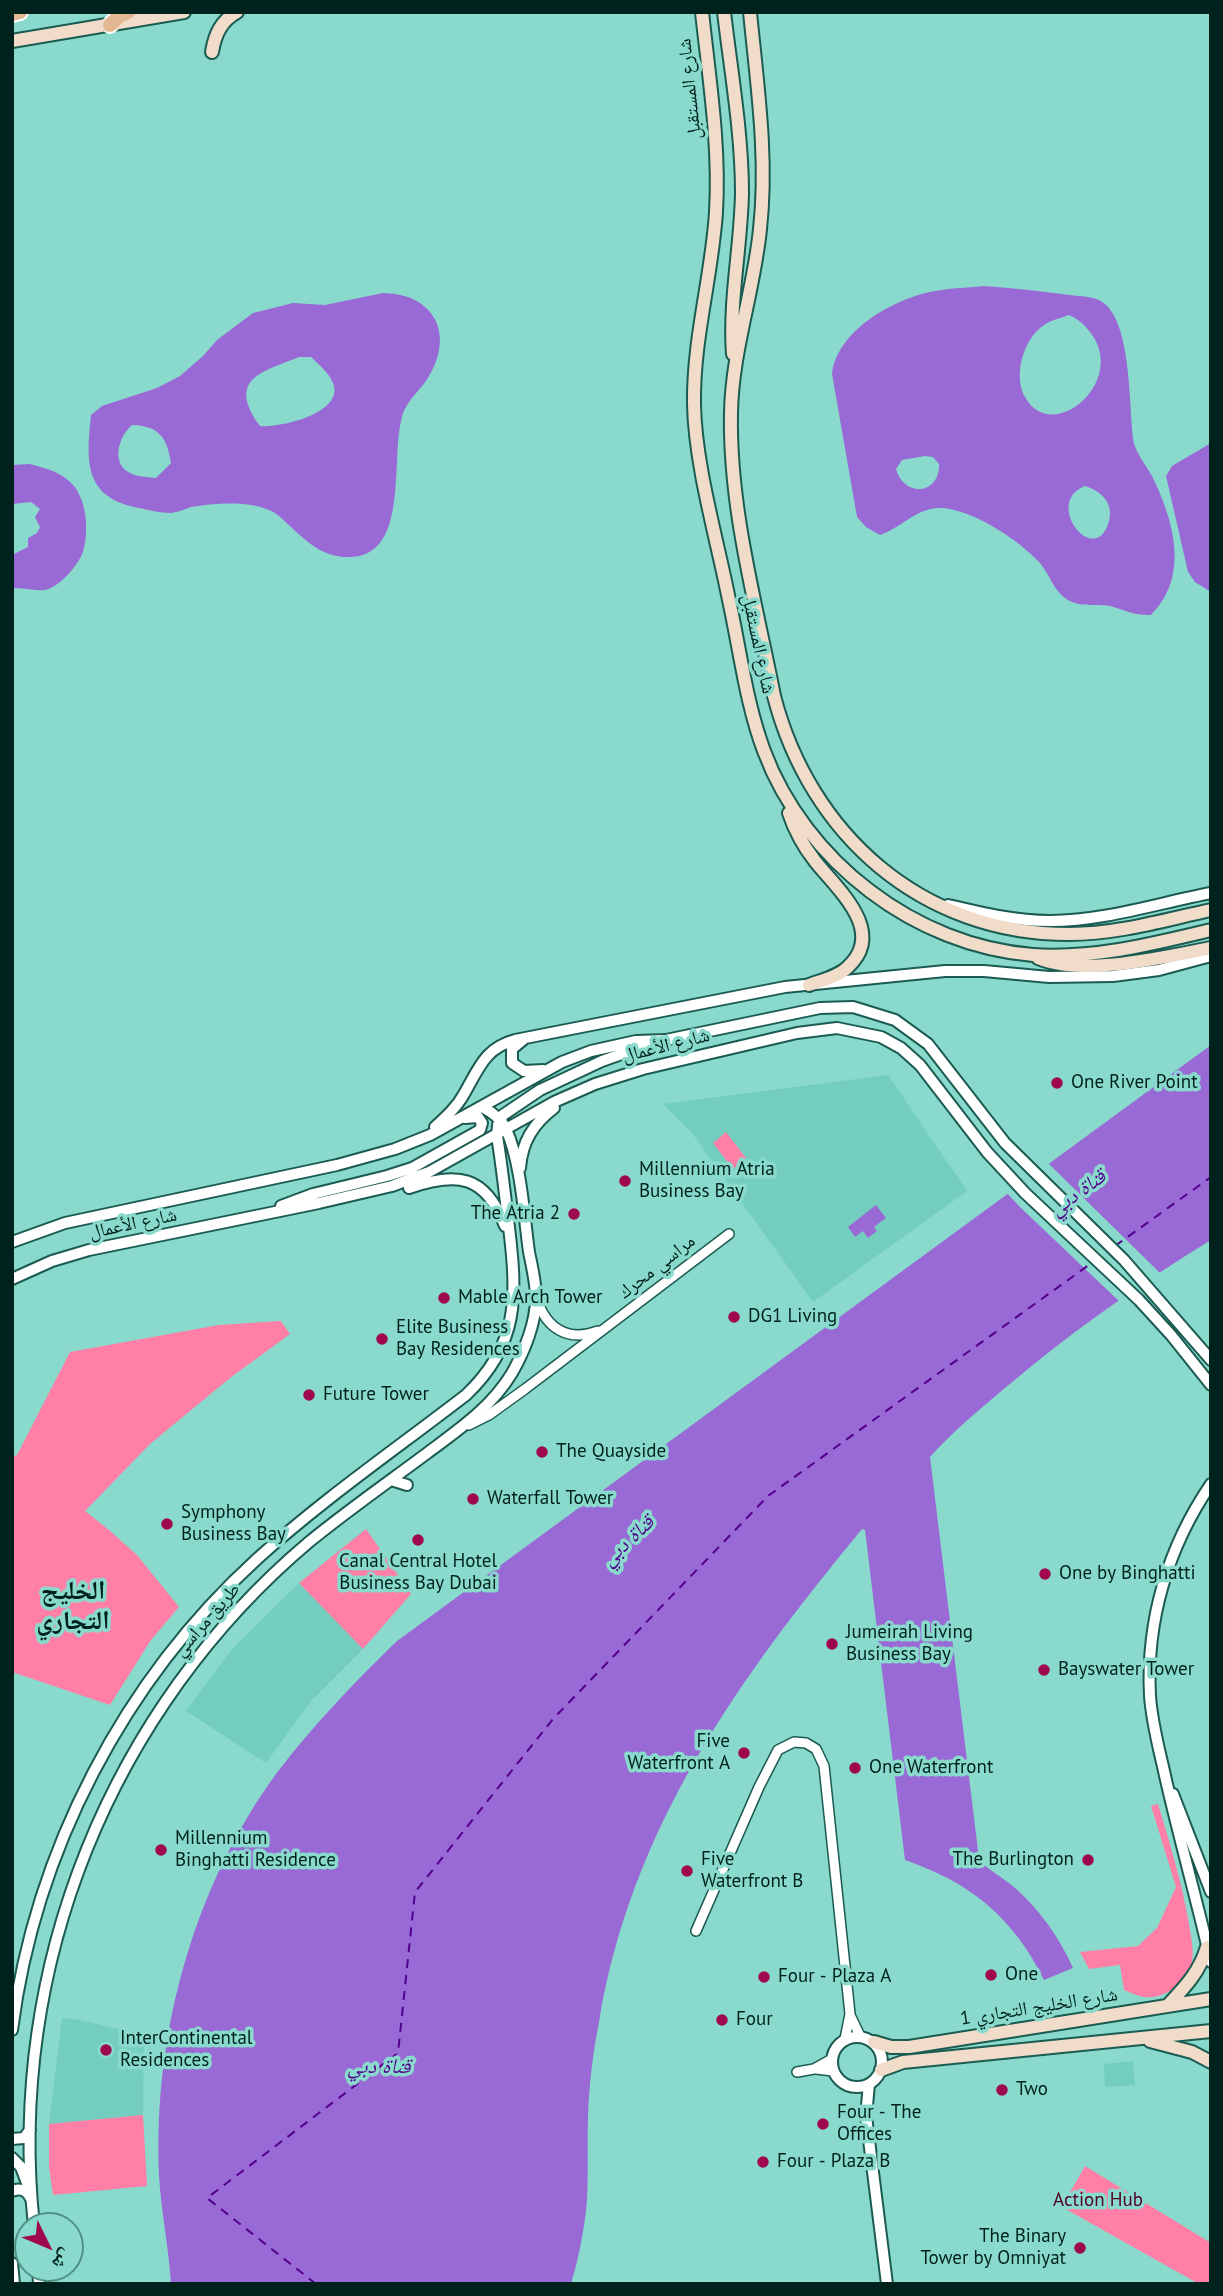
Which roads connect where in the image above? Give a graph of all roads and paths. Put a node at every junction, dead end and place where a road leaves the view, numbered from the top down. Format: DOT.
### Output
graph roads {
  1 [pos="20,12"];
  2 [pos="128,12"];
  3 [pos="184,12"];
  4 [pos="237,12"];
  5 [pos="694,12"];
  6 [pos="702,12"];
  7 [pos="724,12"];
  8 [pos="750,12"];
  9 [pos="12,14"];
  10 [pos="110,25"];
  11 [pos="12,41"];
  12 [pos="706,44"];
  13 [pos="212,52"];
  14 [pos="735,368"];
  15 [pos="785,796"];
  16 [pos="1211,893"];
  17 [pos="932,901"];
  18 [pos="1211,910"];
  19 [pos="1211,930"];
  20 [pos="1211,948"];
  21 [pos="1032,954"];
  22 [pos="1211,956"];
  23 [pos="809,985"];
  24 [pos="524,1039"];
  25 [pos="666,1040"];
  26 [pos="549,1069"];
  27 [pos="576,1091"];
  28 [pos="482,1107"];
  29 [pos="459,1119"];
  30 [pos="501,1129"];
  31 [pos="415,1142"];
  32 [pos="519,1181"];
  33 [pos="319,1203"];
  34 [pos="263,1215"];
  35 [pos="729,1234"];
  36 [pos="510,1238"];
  37 [pos="12,1242"];
  38 [pos="12,1279"];
  39 [pos="536,1298"];
  40 [pos="607,1328"];
  41 [pos="1211,1360"];
  42 [pos="1211,1385"];
  43 [pos="458,1430"];
  44 [pos="391,1480"];
  45 [pos="1211,1484"];
  46 [pos="407,1485"];
  47 [pos="1166,1779"];
  48 [pos="110,1794"];
  49 [pos="122,1800"];
  50 [pos="1211,1892"];
  51 [pos="696,1931"];
  52 [pos="1207,1947"];
  53 [pos="1211,1962"];
  54 [pos="1211,2000"];
  55 [pos="1169,2004"];
  56 [pos="850,2014"];
  57 [pos="12,2030"];
  58 [pos="1211,2031"];
  59 [pos="860,2036"];
  60 [pos="845,2039"];
  61 [pos="1143,2039"];
  62 [pos="874,2042"];
  63 [pos="832,2059"];
  64 [pos="1211,2062"];
  65 [pos="814,2069"];
  66 [pos="881,2070"];
  67 [pos="834,2071"];
  68 [pos="797,2072"];
  69 [pos="869,2084"];
  70 [pos="854,2087"];
  71 [pos="32,2089"];
  72 [pos="45,2089"];
  73 [pos="866,2116"];
  74 [pos="30,2130"];
  75 [pos="12,2139"];
  76 [pos="30,2151"];
  77 [pos="12,2158"];
  78 [pos="17,2170"];
  79 [pos="12,2191"];
  80 [pos="31,2199"];
  81 [pos="32,2212"];
  82 [pos="12,2263"];
  83 [pos="14,2284"];
  84 [pos="887,2284"];
  1 -- 9 [label="main road"];
  2 -- 10 [label="main road"];
  3 -- 10 [label="main road"];
  4 -- 13 [label="main road"];
  5 -- 12 [label="main road"];
  6 -- 12 [label="main road, شارع المستقبل"];
  7 -- 14 [label="main road"];
  8 -- 14 [label="main road, شارع المستقبل"];
  10 -- 11 [label="main road"];
  12 -- 15 [label="main road, شارع المستقبل"];
  14 -- 17 [label="main road, شارع المستقبل"];
  15 -- 21 [label="main road, شارع المستقبل"];
  15 -- 23 [label="main road"];
  16 -- 17 [label="street"];
  17 -- 18 [label="main road, شارع المستقبل"];
  19 -- 21 [label="main road, شارع المستقبل"];
  20 -- 21 [label="main road"];
  22 -- 23 [label="street"];
  23 -- 24 [label="street"];
  24 -- 26 [label="street"];
  24 -- 31 [label="street"];
  25 -- 26 [label="street, شارع الأعمال"];
  25 -- 30 [label="street"];
  25 -- 41 [label="street, شارع الأعمال"];
  26 -- 28 [label="street, شارع الأعمال"];
  27 -- 30 [label="street, شارع الأعمال"];
  27 -- 32 [label="street"];
  27 -- 42 [label="street, شارع الأعمال"];
  28 -- 29 [label="street, شارع الأعمال"];
  28 -- 30 [label="street"];
  29 -- 31 [label="street, شارع الأعمال"];
  29 -- 34 [label="street"];
  30 -- 32 [label="street, طريق مراسي"];
  30 -- 33 [label="street, شارع الأعمال"];
  30 -- 36 [label="street, طريق مراسي"];
  31 -- 37 [label="street, شارع الأعمال"];
  32 -- 39 [label="street, طريق مراسي"];
  33 -- 34 [label="street, شارع الأعمال"];
  33 -- 36 [label="street"];
  34 -- 38 [label="street, شارع الأعمال"];
  35 -- 40 [label="street, مراسي محرك"];
  36 -- 57 [label="street, طريق مراسي"];
  39 -- 40 [label="street, مراسي محرك"];
  39 -- 43 [label="street, طريق مراسي"];
  40 -- 43 [label="street, مراسي محرك"];
  43 -- 44 [label="street, طريق مراسي"];
  44 -- 46 [label="street"];
  44 -- 48 [label="street, طريق مراسي"];
  45 -- 47 [label="street"];
  47 -- 50 [label="street"];
  47 -- 52 [label="street"];
  48 -- 49 [label="street"];
  48 -- 71 [label="street, طريق مراسي"];
  51 -- 56 [label="street"];
  52 -- 53 [label="street"];
  52 -- 55 [label="main road"];
  54 -- 55 [label="main road, شارع الخليج التجاري 1"];
  55 -- 62 [label="main road, شارع الخليج التجاري 1"];
  56 -- 59 [label="street"];
  56 -- 60 [label="street"];
  58 -- 61 [label="main road, شارع الخليج التجاري 1"];
  59 -- 60 [label="street"];
  59 -- 62 [label="street"];
  60 -- 63 [label="street"];
  61 -- 64 [label="main road"];
  61 -- 66 [label="main road, شارع الخليج التجاري 1"];
  62 -- 66 [label="street"];
  63 -- 65 [label="street"];
  63 -- 67 [label="street"];
  65 -- 67 [label="street"];
  65 -- 68 [label="street"];
  66 -- 69 [label="street"];
  67 -- 70 [label="street"];
  69 -- 70 [label="street"];
  69 -- 73 [label="street"];
  70 -- 73 [label="street"];
  71 -- 72 [label="street"];
  71 -- 74 [label="street, طريق مراسي"];
  73 -- 84 [label="street"];
  74 -- 75 [label="street"];
  74 -- 76 [label="street, طريق مراسي"];
  76 -- 78 [label="street"];
  76 -- 80 [label="street, طريق مراسي"];
  77 -- 78 [label="street"];
  78 -- 80 [label="street"];
  79 -- 80 [label="street"];
  80 -- 81 [label="street, طريق مراسي"];
  82 -- 83 [label="street"];
}
